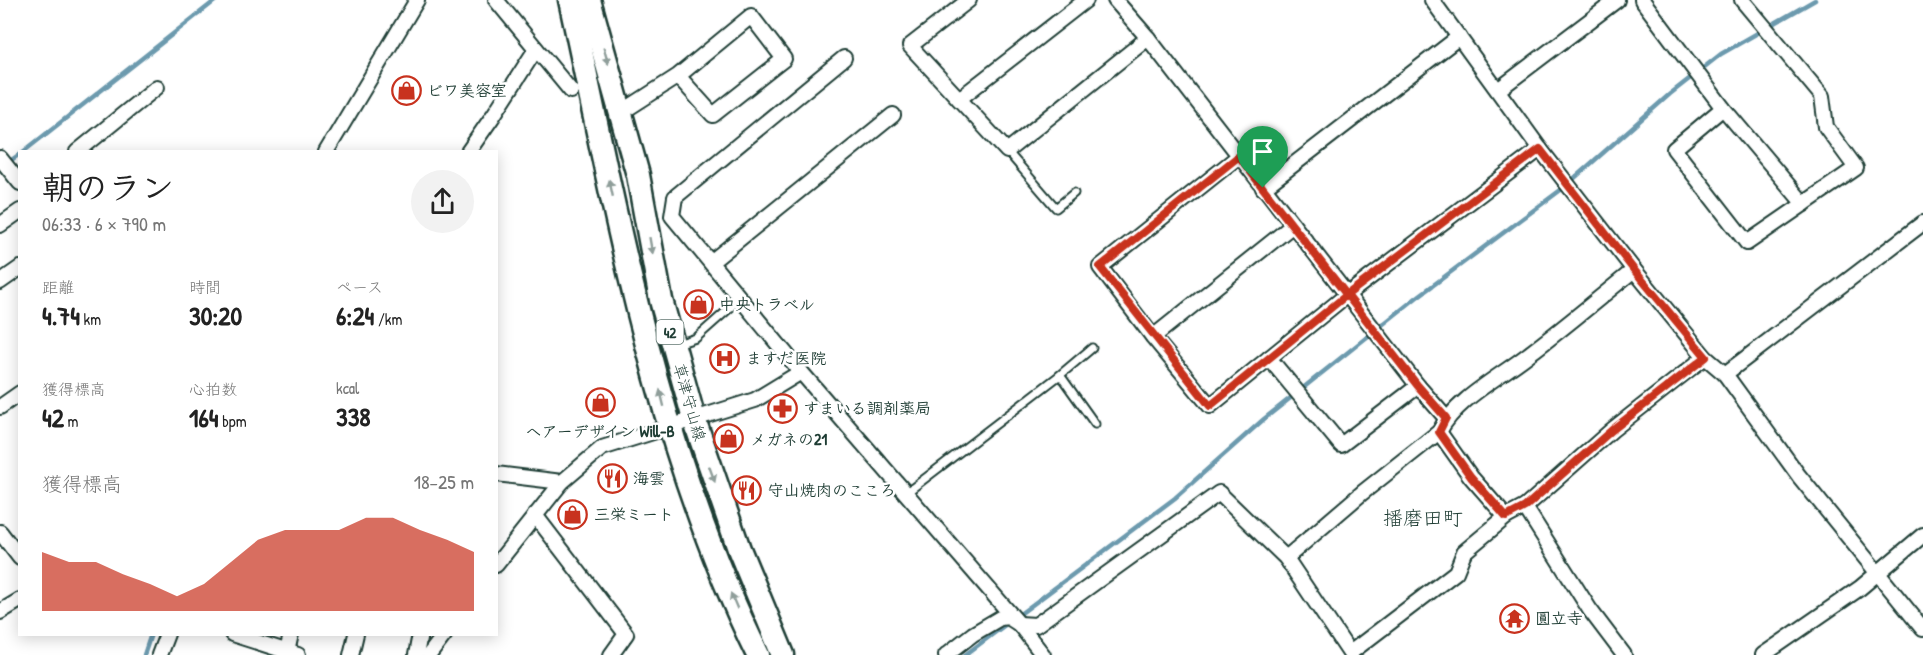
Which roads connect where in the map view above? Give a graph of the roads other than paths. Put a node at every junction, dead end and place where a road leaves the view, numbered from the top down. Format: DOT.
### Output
graph roads {
  1 [pos="417,0"];
  2 [pos="496,0"];
  3 [pos="570,0"];
  4 [pos="590,0"];
  5 [pos="969,0"];
  6 [pos="1086,0"];
  7 [pos="1115,0"];
  8 [pos="1432,0"];
  9 [pos="1617,0"];
  10 [pos="1642,0"];
  11 [pos="1743,0"];
  12 [pos="1459,37"];
  13 [pos="1148,38"];
  14 [pos="536,49"];
  15 [pos="844,58"];
  16 [pos="678,76"];
  17 [pos="157,87"];
  18 [pos="1498,90"];
  19 [pos="572,91"];
  20 [pos="959,99"];
  21 [pos="1723,108"];
  22 [pos="622,112"];
  23 [pos="893,116"];
  24 [pos="1540,149"];
  25 [pos="79,150"];
  26 [pos="327,150"];
  27 [pos="469,150"];
  28 [pos="1007,151"];
  29 [pos="1239,156"];
  30 [pos="0,158"];
  31 [pos="18,180"];
  32 [pos="1263,188"];
  33 [pos="1074,193"];
  34 [pos="1804,204"];
  35 [pos="18,212"];
  36 [pos="0,225"];
  37 [pos="1293,225"];
  38 [pos="1918,226"];
  39 [pos="1923,242"];
  40 [pos="711,262"];
  41 [pos="18,269"];
  42 [pos="1634,270"];
  43 [pos="0,282"];
  44 [pos="1348,294"];
  45 [pos="740,299"];
  46 [pos="1154,337"];
  47 [pos="674,345"];
  48 [pos="1092,348"];
  49 [pos="1706,357"];
  50 [pos="1269,358"];
  51 [pos="801,372"];
  52 [pos="1725,374"];
  53 [pos="1060,375"];
  54 [pos="1418,386"];
  55 [pos="18,394"];
  56 [pos="0,408"];
  57 [pos="1446,418"];
  58 [pos="694,419"];
  59 [pos="1095,424"];
  60 [pos="669,426"];
  61 [pos="1439,432"];
  62 [pos="498,474"];
  63 [pos="561,482"];
  64 [pos="906,493"];
  65 [pos="1525,507"];
  66 [pos="535,514"];
  67 [pos="1506,517"];
  68 [pos="0,532"];
  69 [pos="1923,534"];
  70 [pos="18,555"];
  71 [pos="1286,558"];
  72 [pos="498,562"];
  73 [pos="1879,574"];
  74 [pos="18,601"];
  75 [pos="0,612"];
  76 [pos="1019,624"];
  77 [pos="1923,629"];
  78 [pos="166,636"];
  79 [pos="238,636"];
  80 [pos="291,636"];
  81 [pos="356,636"];
  82 [pos="420,636"];
  83 [pos="443,636"];
  84 [pos="293,653"];
  85 [pos="1350,654"];
  86 [pos="159,655"];
  87 [pos="351,655"];
  88 [pos="416,655"];
  89 [pos="429,655"];
  90 [pos="611,655"];
  91 [pos="758,655"];
  92 [pos="783,655"];
  93 [pos="946,655"];
  94 [pos="1043,655"];
  95 [pos="1624,655"];
  96 [pos="1763,655"];
  1 -- 26 [label="street"];
  2 -- 14 [label="street"];
  60 -- 3 [label="main road, 草津守山線 / 42, one-way"];
  4 -- 22 [label="main road, 草津守山線 / 42, one-way"];
  5 -- 20 [label="street"];
  6 -- 20 [label="street"];
  7 -- 13 [label="street"];
  8 -- 12 [label="street"];
  9 -- 18 [label="street"];
  10 -- 21 [label="street"];
  11 -- 34 [label="street"];
  12 -- 18 [label="street"];
  12 -- 32 [label="street"];
  13 -- 28 [label="street"];
  13 -- 29 [label="street"];
  14 -- 19 [label="street"];
  14 -- 27 [label="street"];
  15 -- 40 [label="street"];
  16 -- 16 [label="street"];
  16 -- 22 [label="street"];
  17 -- 25 [label="street"];
  18 -- 24 [label="street"];
  20 -- 28 [label="street"];
  21 -- 34 [label="street"];
  21 -- 34 [label="street"];
  22 -- 47 [label="main road, 草津守山線 / 42, one-way"];
  23 -- 40 [label="street"];
  24 -- 42 [label="street"];
  24 -- 44 [label="street"];
  28 -- 33 [label="lane"];
  29 -- 32 [label="street"];
  29 -- 46 [label="street"];
  30 -- 31 [label="street"];
  32 -- 37 [label="street"];
  35 -- 36 [label="street"];
  37 -- 44 [label="street"];
  37 -- 46 [label="street"];
  38 -- 39 [label="street"];
  38 -- 52 [label="street"];
  40 -- 45 [label="street"];
  41 -- 43 [label="street"];
  42 -- 49 [label="street"];
  42 -- 57 [label="street"];
  44 -- 50 [label="street"];
  44 -- 54 [label="street"];
  45 -- 47 [label="lane"];
  45 -- 51 [label="street"];
  46 -- 50 [label="street"];
  47 -- 58 [label="main road, 草津守山線 / 42"];
  48 -- 53 [label="lane"];
  49 -- 52 [label="street"];
  49 -- 65 [label="street"];
  50 -- 54 [label="street"];
  51 -- 58 [label="street"];
  51 -- 64 [label="street"];
  52 -- 73 [label="street"];
  53 -- 59 [label="lane"];
  53 -- 64 [label="lane"];
  54 -- 57 [label="street"];
  55 -- 56 [label="street"];
  57 -- 61 [label="street"];
  58 -- 60 [label="street"];
  58 -- 92 [label="main road, 草津守山線 / 42, one-way"];
  60 -- 63 [label="street"];
  91 -- 60 [label="main road, 草津守山線 / 42, one-way"];
  61 -- 67 [label="street"];
  61 -- 71 [label="street"];
  62 -- 63 [label="street"];
  63 -- 66 [label="street"];
  64 -- 76 [label="street"];
  65 -- 67 [label="street"];
  65 -- 95 [label="street"];
  66 -- 72 [label="street"];
  66 -- 90 [label="street"];
  67 -- 85 [label="street"];
  68 -- 70 [label="street"];
  69 -- 73 [label="street"];
  71 -- 76 [label="street"];
  71 -- 85 [label="street"];
  73 -- 77 [label="street"];
  73 -- 96 [label="street"];
  74 -- 75 [label="street"];
  76 -- 93 [label="street"];
  76 -- 94 [label="street"];
  78 -- 86 [label="street"];
  79 -- 84 [label="street"];
  80 -- 84 [label="street"];
  81 -- 87 [label="street"];
  82 -- 88 [label="street"];
  83 -- 89 [label="street"];
}
